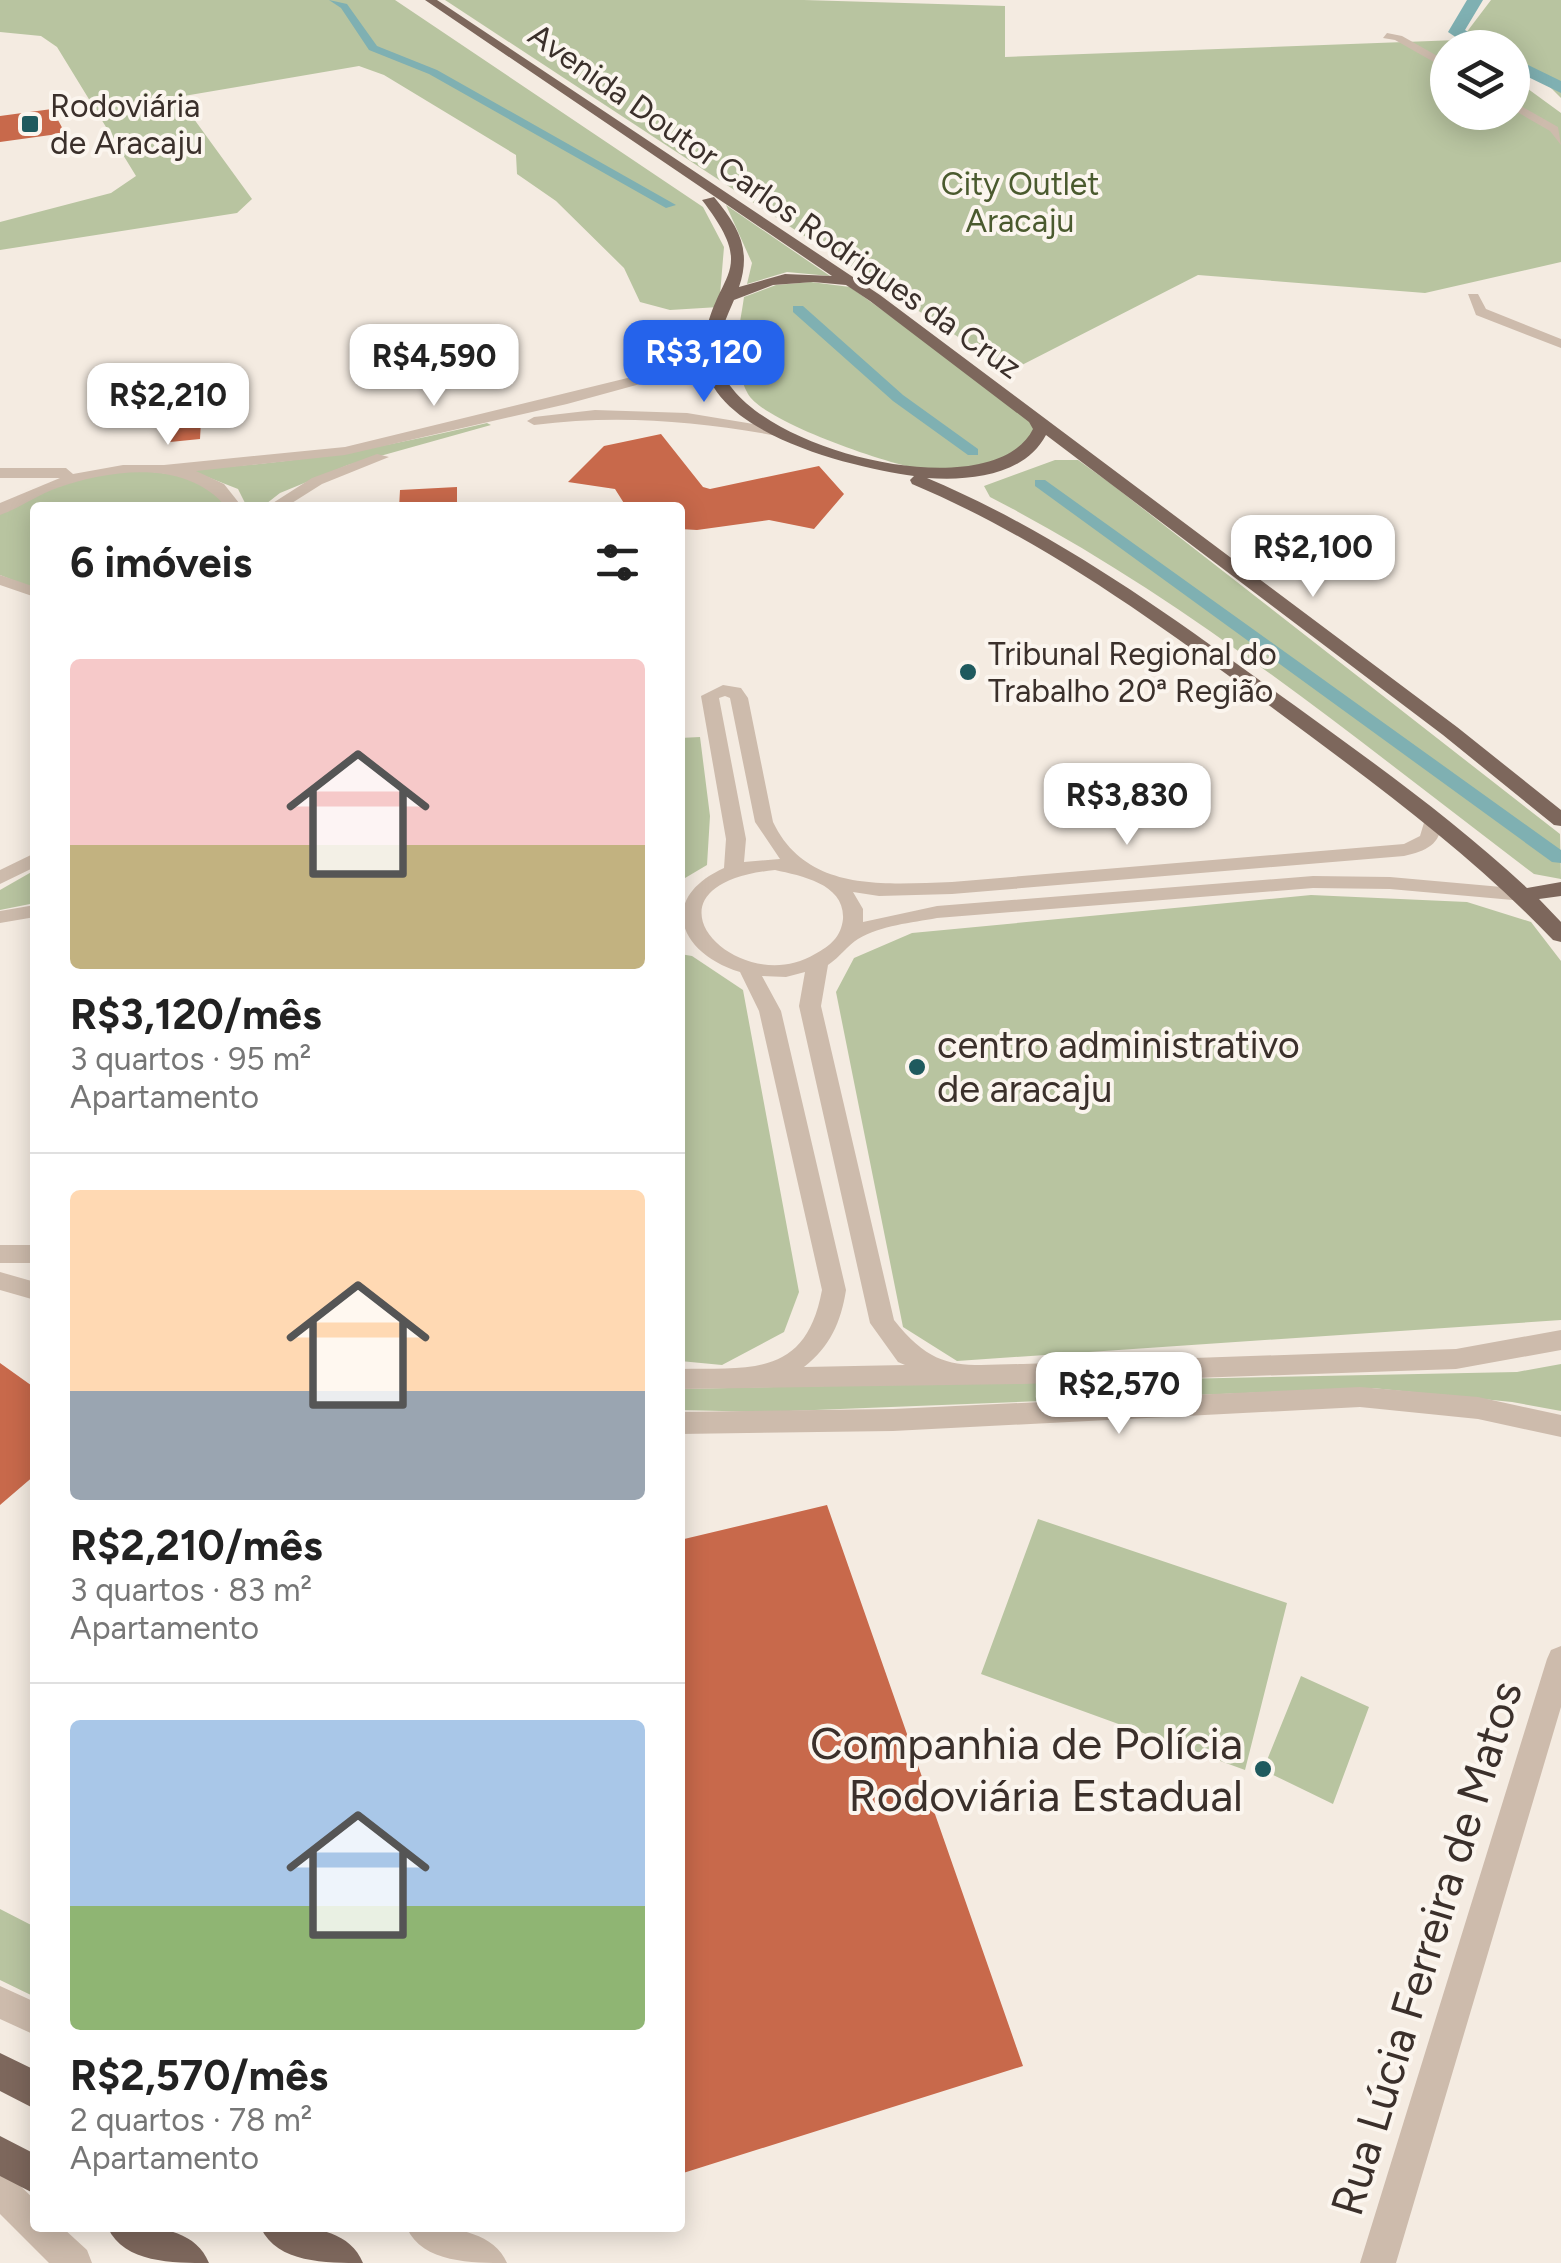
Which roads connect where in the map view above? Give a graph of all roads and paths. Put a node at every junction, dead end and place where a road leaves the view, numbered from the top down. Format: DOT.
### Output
graph roads {
  1 [pos="409,0"];
  2 [pos="430,0"];
  3 [pos="1387,36"];
  4 [pos="1430,56"];
  5 [pos="1530,114"];
  6 [pos="1561,142"];
  7 [pos="857,286"];
  8 [pos="730,297"];
  9 [pos="1472,298"];
  10 [pos="715,335"];
  11 [pos="1561,344"];
  12 [pos="1036,419"];
  13 [pos="500,422"];
  14 [pos="778,432"];
  15 [pos="158,470"];
  16 [pos="94,472"];
  17 [pos="894,472"];
  18 [pos="0,473"];
  19 [pos="232,502"];
  20 [pos="284,502"];
  21 [pos="0,510"];
  22 [pos="0,580"];
  23 [pos="30,591"];
  24 [pos="1433,820"];
  25 [pos="1561,820"];
  26 [pos="30,861"];
  27 [pos="797,867"];
  28 [pos="733,871"];
  29 [pos="0,878"];
  30 [pos="834,882"];
  31 [pos="1561,890"];
  32 [pos="1524,895"];
  33 [pos="690,897"];
  34 [pos="30,912"];
  35 [pos="0,917"];
  36 [pos="852,934"];
  37 [pos="1561,936"];
  38 [pos="690,940"];
  39 [pos="819,962"];
  40 [pos="748,968"];
  41 [pos="0,1254"];
  42 [pos="30,1254"];
  43 [pos="0,1281"];
  44 [pos="30,1290"];
  45 [pos="1561,1340"];
  46 [pos="951,1376"];
  47 [pos="685,1379"];
  48 [pos="764,1380"];
  49 [pos="685,1423"];
  50 [pos="1561,1426"];
  51 [pos="1561,1659"];
  52 [pos="0,2002"];
  53 [pos="30,2017"];
  54 [pos="0,2070"];
  55 [pos="30,2087"];
  56 [pos="0,2155"];
  57 [pos="30,2172"];
  58 [pos="0,2190"];
  59 [pos="30,2219"];
  60 [pos="43,2232"];
  61 [pos="134,2232"];
  62 [pos="287,2232"];
  63 [pos="432,2232"];
  64 [pos="74,2263"];
  65 [pos="189,2263"];
  66 [pos="343,2263"];
  67 [pos="490,2263"];
  68 [pos="1378,2263"];
  1 -- 8 [label="main road, Avenida Doutor Carlos Rodrigues da Cruz"];
  2 -- 7 [label="main road, Avenida Doutor Carlos Rodrigues da Cruz"];
  3 -- 4 [label="street"];
  5 -- 6 [label="street"];
  7 -- 8 [label="main road"];
  7 -- 12 [label="main road, Avenida Doutor Carlos Rodrigues da Cruz"];
  8 -- 10 [label="main road"];
  9 -- 11 [label="street"];
  10 -- 13 [label="street"];
  10 -- 14 [label="main road"];
  12 -- 17 [label="main road"];
  12 -- 25 [label="main road, Avenida Doutor Carlos Rodrigues da Cruz"];
  13 -- 14 [label="street"];
  13 -- 15 [label="street"];
  13 -- 20 [label="street"];
  14 -- 17 [label="main road"];
  15 -- 16 [label="street"];
  15 -- 19 [label="street"];
  16 -- 18 [label="street"];
  16 -- 21 [label="street"];
  17 -- 24 [label="main road"];
  22 -- 23 [label="street"];
  24 -- 30 [label="street"];
  24 -- 32 [label="main road"];
  26 -- 29 [label="street"];
  27 -- 28 [label="street"];
  27 -- 28 [label="street"];
  27 -- 30 [label="street"];
  28 -- 33 [label="street"];
  30 -- 36 [label="street"];
  31 -- 32 [label="main road"];
  32 -- 36 [label="street"];
  32 -- 37 [label="main road"];
  33 -- 38 [label="street"];
  34 -- 35 [label="street"];
  36 -- 39 [label="street"];
  38 -- 40 [label="street"];
  39 -- 40 [label="street"];
  39 -- 46 [label="street"];
  40 -- 48 [label="street"];
  41 -- 42 [label="street"];
  43 -- 44 [label="street"];
  45 -- 46 [label="street"];
  46 -- 48 [label="street"];
  47 -- 48 [label="street"];
  49 -- 50 [label="street"];
  51 -- 68 [label="street, Rua Lúcia Ferreira de Matos"];
  52 -- 53 [label="street"];
  54 -- 55 [label="main road"];
  56 -- 57 [label="main road"];
  58 -- 59 [label="street"];
  60 -- 64 [label="street"];
  61 -- 65 [label="main road"];
  62 -- 66 [label="main road"];
  63 -- 67 [label="street"];
}
